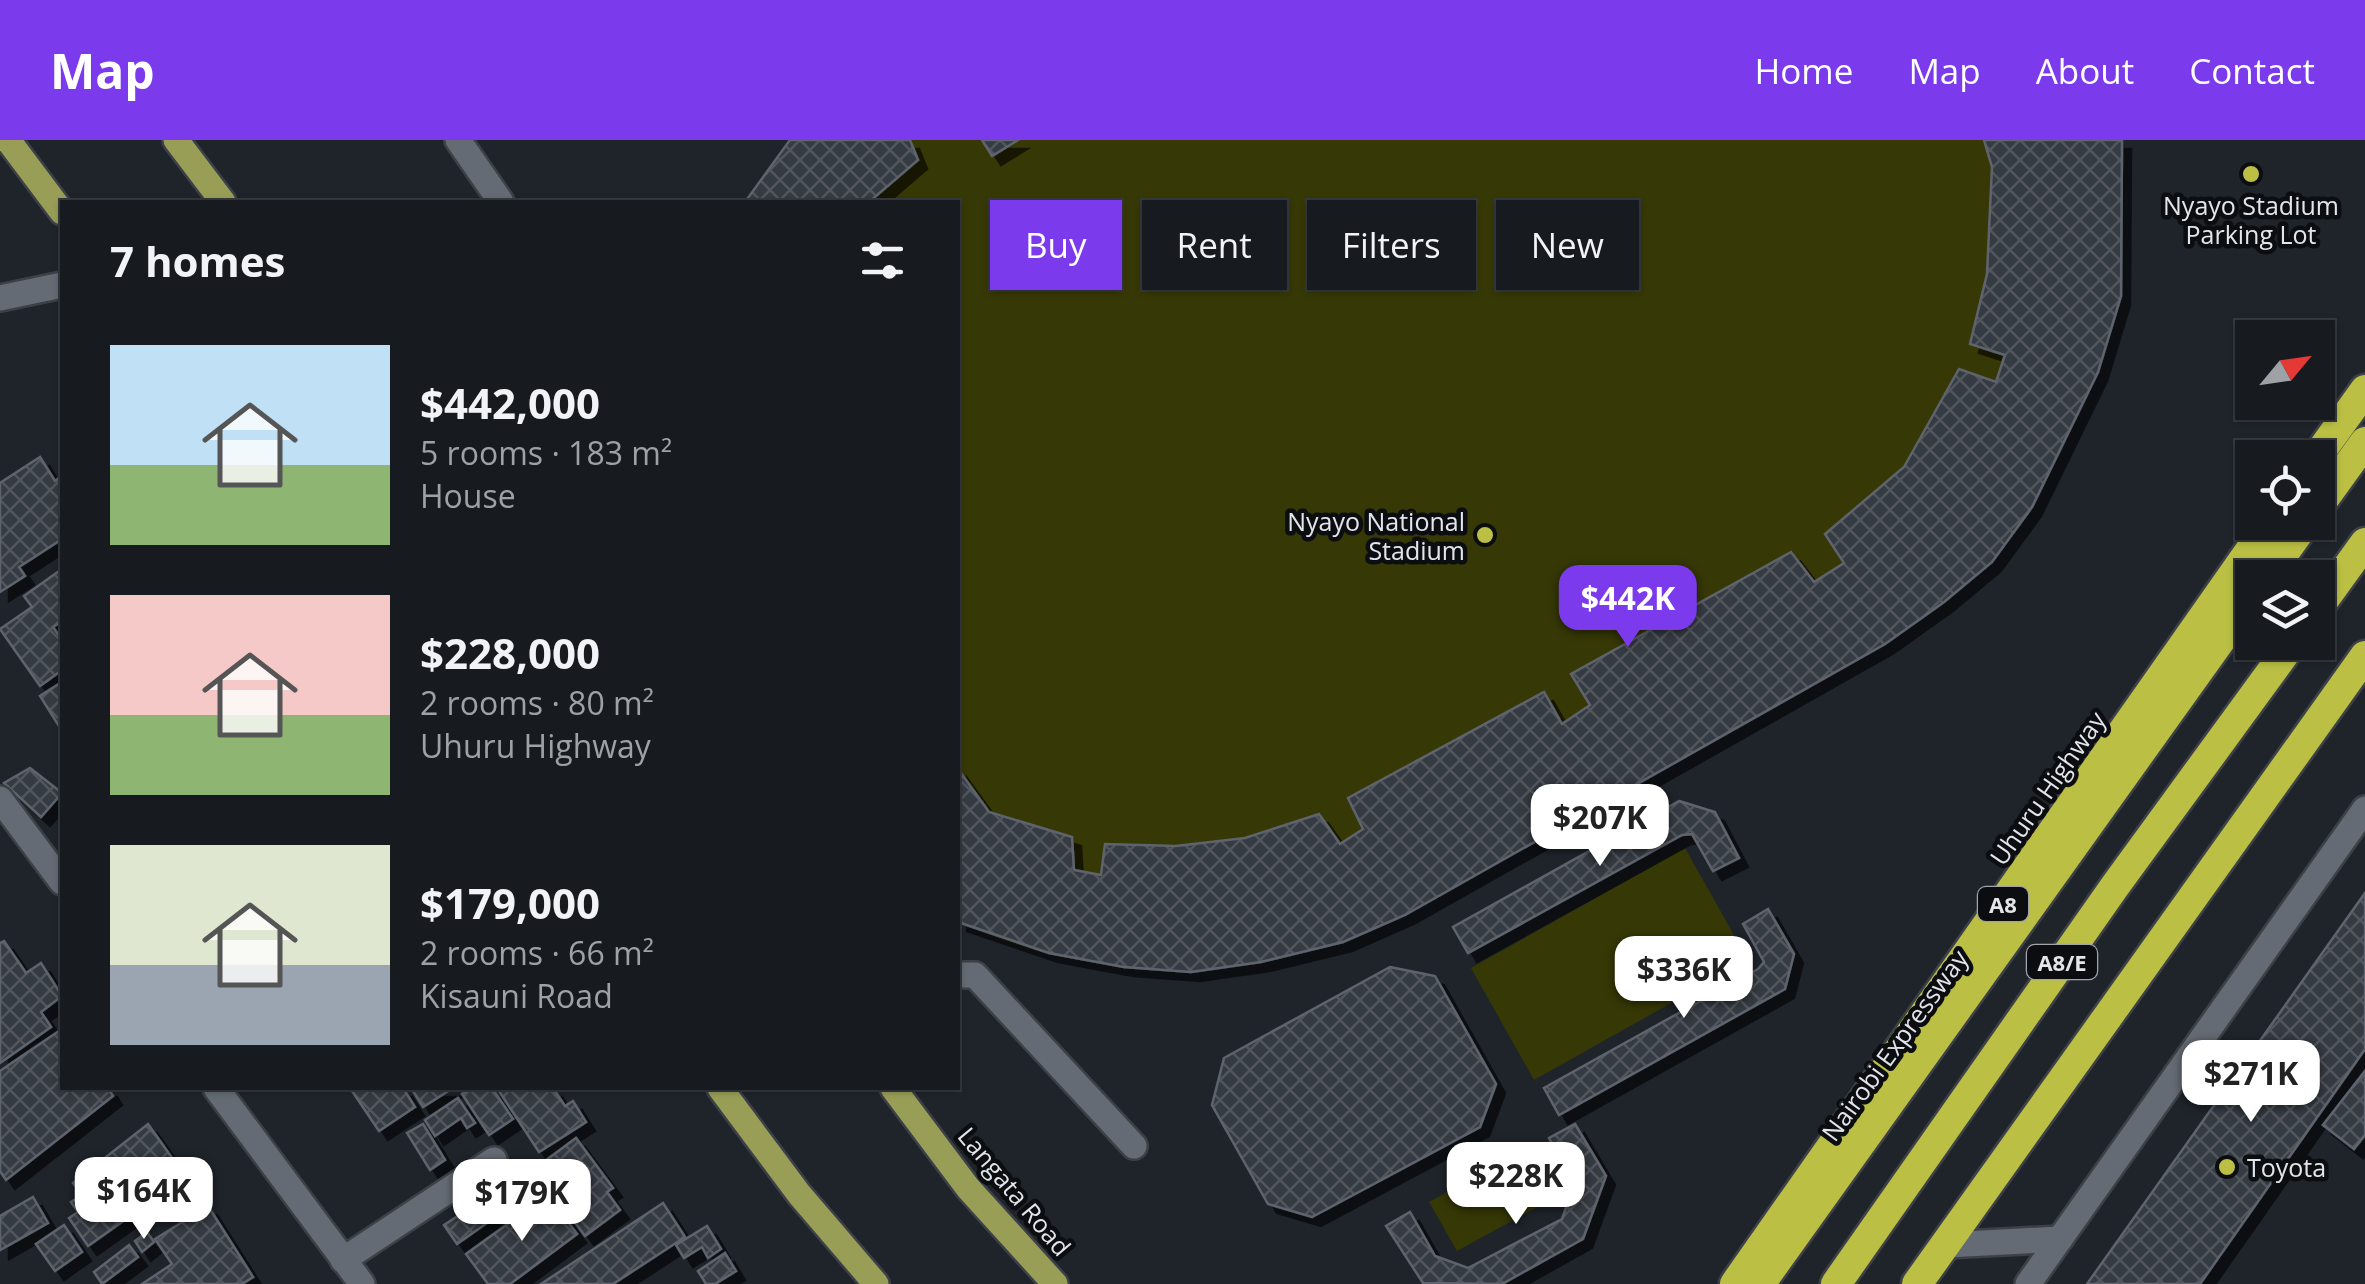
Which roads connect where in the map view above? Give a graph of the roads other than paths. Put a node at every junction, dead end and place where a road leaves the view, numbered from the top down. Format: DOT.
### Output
graph roads {
  1 [pos="8,140"];
  2 [pos="176,140"];
  3 [pos="458,140"];
  4 [pos="221,200"];
  5 [pos="500,200"];
  6 [pos="60,209"];
  7 [pos="60,286"];
  8 [pos="3,291"];
  9 [pos="2365,390"];
  10 [pos="2329,440"];
  11 [pos="2365,442"];
  12 [pos="2335,483"];
  13 [pos="2257,540"];
  14 [pos="2365,543"];
  15 [pos="2335,584"];
  16 [pos="2235,620"];
  17 [pos="2365,656"];
  18 [pos="2279,660"];
  19 [pos="0,799"];
  20 [pos="2365,808"];
  21 [pos="60,879"];
  22 [pos="960,975"];
  23 [pos="217,1090"];
  24 [pos="721,1090"];
  25 [pos="894,1090"];
  26 [pos="1134,1146"];
  27 [pos="494,1160"];
  28 [pos="2060,1239"];
  29 [pos="1946,1244"];
  30 [pos="343,1260"];
  31 [pos="362,1284"];
  32 [pos="876,1284"];
  33 [pos="1055,1284"];
  34 [pos="1735,1284"];
  35 [pos="1760,1284"];
  36 [pos="1836,1284"];
  37 [pos="1917,1284"];
  38 [pos="2028,1284"];
  1 -- 6 [label="main road"];
  2 -- 4 [label="main road"];
  3 -- 5 [label="street"];
  7 -- 8 [label="street"];
  9 -- 10 [label="highway"];
  11 -- 12 [label="highway"];
  13 -- 34 [label="highway, Uhuru Highway / A8"];
  14 -- 15 [label="highway"];
  16 -- 35 [label="highway, Nairobi Expressway / A8/E"];
  17 -- 29 [label="highway"];
  18 -- 36 [label="highway, A8/E"];
  19 -- 21 [label="street"];
  20 -- 28 [label="street"];
  22 -- 26 [label="street"];
  23 -- 30 [label="street"];
  24 -- 32 [label="main road"];
  25 -- 33 [label="main road, Langata Road"];
  27 -- 30 [label="street"];
  28 -- 29 [label="street"];
  28 -- 38 [label="street"];
  29 -- 37 [label="highway"];
  30 -- 31 [label="street"];
}
